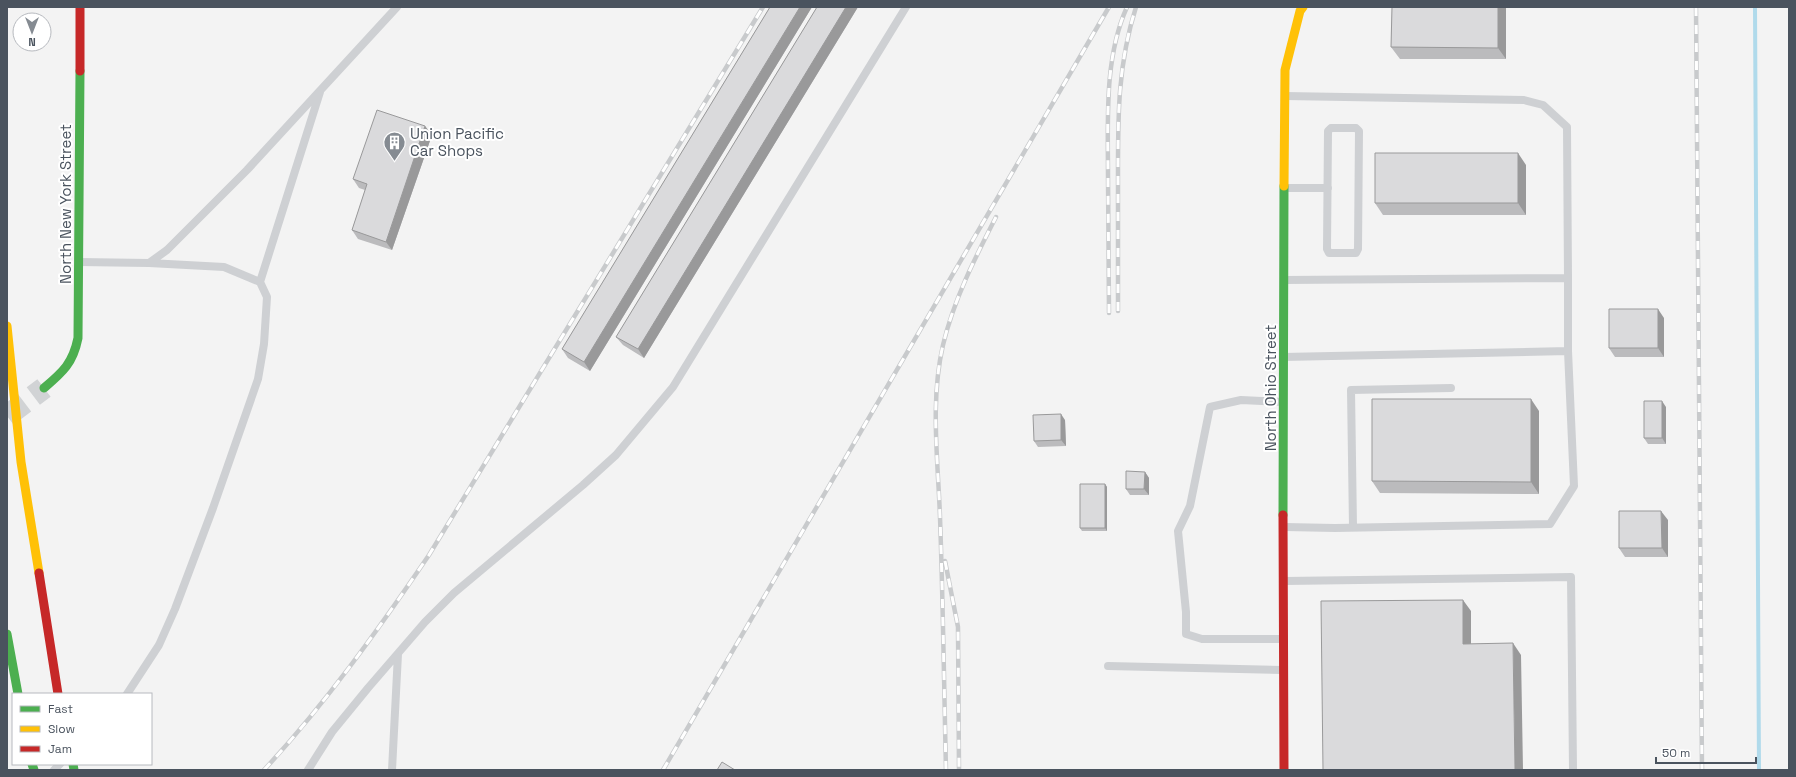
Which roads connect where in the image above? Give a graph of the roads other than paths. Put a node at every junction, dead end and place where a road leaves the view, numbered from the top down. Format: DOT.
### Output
graph roads {
  1 [pos="80,7"];
  2 [pos="397,7"];
  3 [pos="906,7"];
  4 [pos="1302,7"];
  5 [pos="321,90"];
  6 [pos="1285,96"];
  7 [pos="1284,188"];
  8 [pos="1328,188"];
  9 [pos="79,262"];
  10 [pos="149,263"];
  11 [pos="1568,278"];
  12 [pos="1284,280"];
  13 [pos="260,282"];
  14 [pos="7,326"];
  15 [pos="1568,351"];
  16 [pos="1283,357"];
  17 [pos="44,388"];
  18 [pos="1450,388"];
  19 [pos="1284,402"];
  20 [pos="1284,527"];
  21 [pos="1353,527"];
  22 [pos="1284,581"];
  23 [pos="7,634"];
  24 [pos="1284,639"];
  25 [pos="398,654"];
  26 [pos="1108,666"];
  27 [pos="1284,670"];
  28 [pos="18,693"];
  29 [pos="58,693"];
  30 [pos="128,693"];
  31 [pos="308,770"];
  32 [pos="392,770"];
  33 [pos="1284,770"];
  34 [pos="1573,770"];
  1 -- 9 [label="main road, North New York Street"];
  2 -- 5 [label="lane"];
  3 -- 25 [label="lane"];
  4 -- 6 [label="main road, North Ohio Street"];
  5 -- 10 [label="lane"];
  5 -- 13 [label="lane"];
  6 -- 7 [label="main road, North Ohio Street"];
  6 -- 11 [label="lane"];
  7 -- 8 [label="lane"];
  7 -- 12 [label="main road, North Ohio Street"];
  8 -- 8 [label="lane"];
  9 -- 10 [label="lane"];
  9 -- 17 [label="main road, North New York Street"];
  10 -- 13 [label="lane"];
  11 -- 12 [label="lane"];
  11 -- 15 [label="lane"];
  12 -- 16 [label="main road, North Ohio Street"];
  13 -- 30 [label="lane"];
  14 -- 29 [label="main road"];
  15 -- 16 [label="lane"];
  15 -- 21 [label="lane"];
  16 -- 19 [label="main road, North Ohio Street"];
  18 -- 21 [label="lane"];
  19 -- 20 [label="main road, North Ohio Street"];
  19 -- 24 [label="lane"];
  20 -- 21 [label="lane"];
  20 -- 22 [label="main road, North Ohio Street"];
  22 -- 24 [label="main road, North Ohio Street"];
  22 -- 34 [label="lane"];
  23 -- 28 [label="main road"];
  24 -- 27 [label="main road, North Ohio Street"];
  25 -- 31 [label="lane"];
  25 -- 32 [label="lane"];
  26 -- 27 [label="lane"];
  27 -- 33 [label="main road, North Ohio Street"];
}
